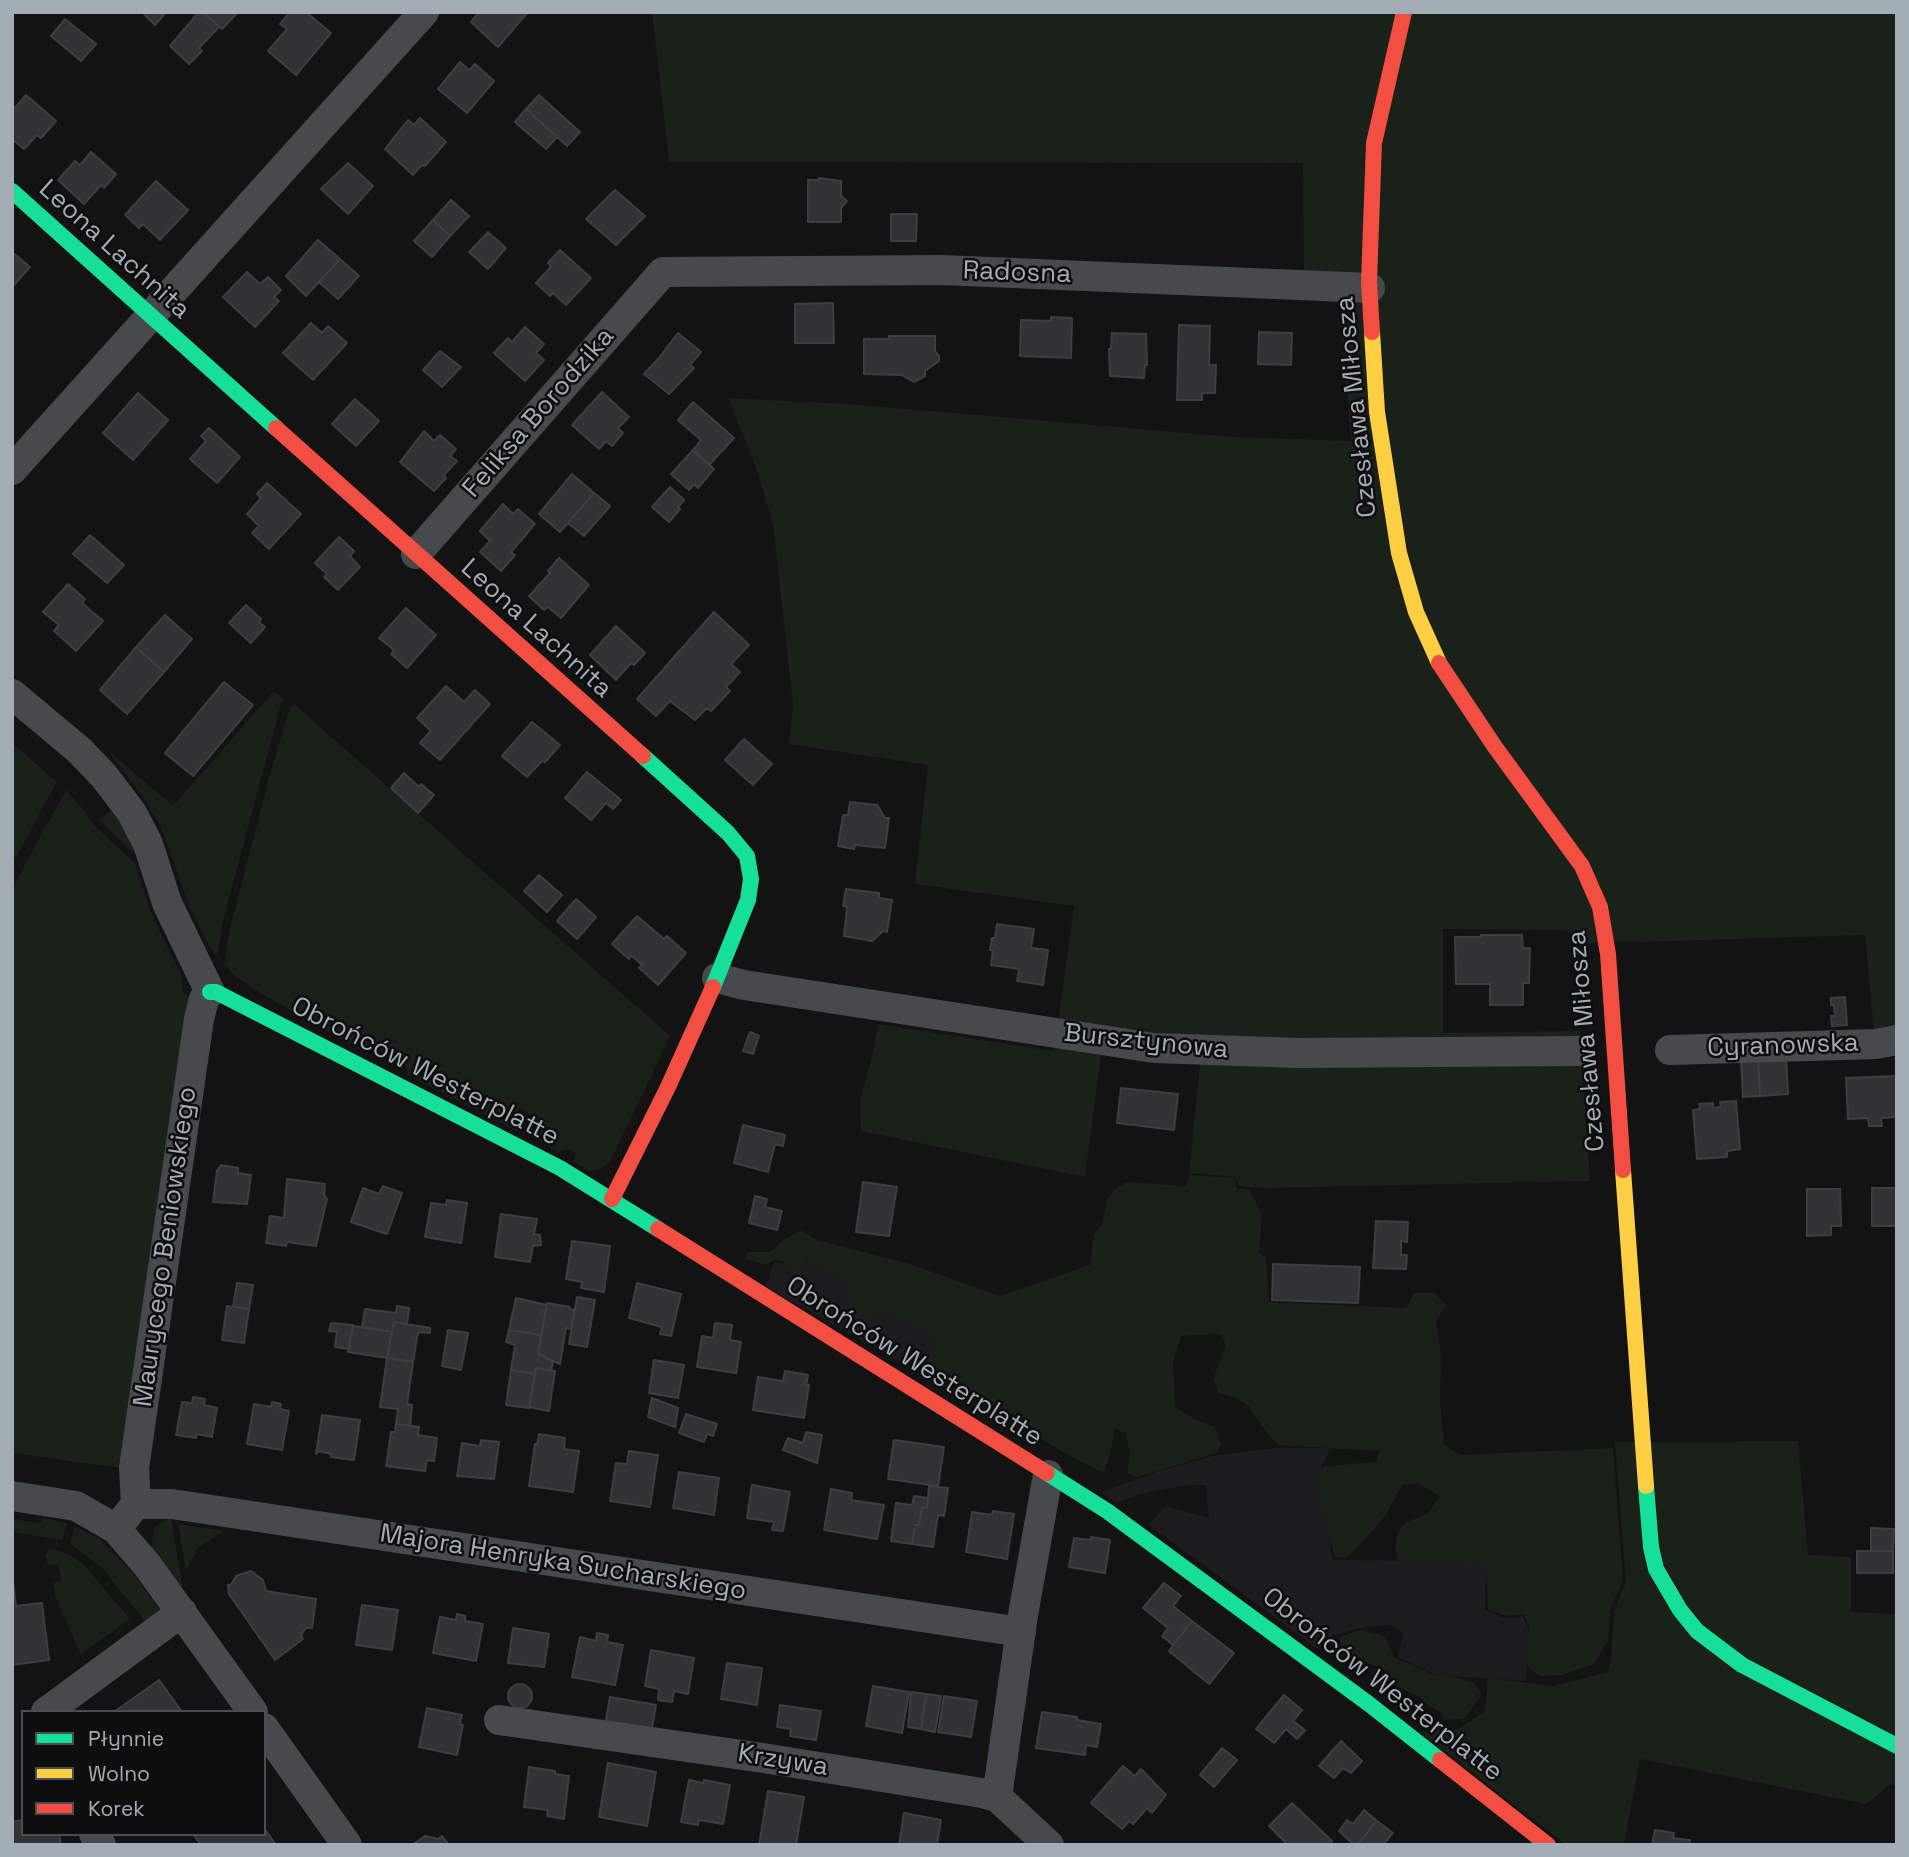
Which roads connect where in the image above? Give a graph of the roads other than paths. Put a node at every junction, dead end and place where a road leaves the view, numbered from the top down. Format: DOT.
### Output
graph roads {
  1 [pos="424,12"];
  2 [pos="1404,12"];
  3 [pos="12,191"];
  4 [pos="663,272"];
  5 [pos="1370,288"];
  6 [pos="152,316"];
  7 [pos="12,470"];
  8 [pos="416,554"];
  9 [pos="12,694"];
  10 [pos="718,978"];
  11 [pos="210,992"];
  12 [pos="1897,1040"];
  13 [pos="1670,1050"];
  14 [pos="1579,1051"];
  15 [pos="612,1199"];
  16 [pos="1048,1475"];
  17 [pos="12,1496"];
  18 [pos="136,1504"];
  19 [pos="116,1529"];
  20 [pos="182,1612"];
  21 [pos="1021,1632"];
  22 [pos="49,1710"];
  23 [pos="252,1710"];
  24 [pos="499,1720"];
  25 [pos="266,1731"];
  26 [pos="1897,1746"];
  27 [pos="997,1797"];
  28 [pos="347,1845"];
  29 [pos="1049,1845"];
  30 [pos="1548,1845"];
  1 -- 6 [label="street"];
  2 -- 5 [label="street, Czesława Miłosza"];
  3 -- 6 [label="street, Leona Lachnita"];
  4 -- 5 [label="street, Radosna"];
  4 -- 8 [label="street, Feliksa Borodzika"];
  5 -- 26 [label="street, Czesława Miłosza"];
  6 -- 7 [label="street"];
  6 -- 8 [label="street, Leona Lachnita"];
  8 -- 10 [label="street, Leona Lachnita"];
  9 -- 11 [label="street"];
  10 -- 14 [label="street, Bursztynowa"];
  10 -- 15 [label="street, Leona Lachnita"];
  11 -- 15 [label="street, Obrońców Westerplatte"];
  11 -- 18 [label="street, Maurycego Beniowskiego"];
  12 -- 13 [label="street, Cyranowska"];
  15 -- 16 [label="street, Obrońców Westerplatte"];
  16 -- 21 [label="street"];
  16 -- 30 [label="street, Obrońców Westerplatte"];
  17 -- 19 [label="street"];
  18 -- 19 [label="street"];
  18 -- 21 [label="street, Majora Henryka Sucharskiego"];
  19 -- 20 [label="street"];
  20 -- 22 [label="street"];
  20 -- 23 [label="street"];
  21 -- 27 [label="street"];
  24 -- 27 [label="street, Krzywa"];
  25 -- 28 [label="street"];
  27 -- 29 [label="street"];
}
